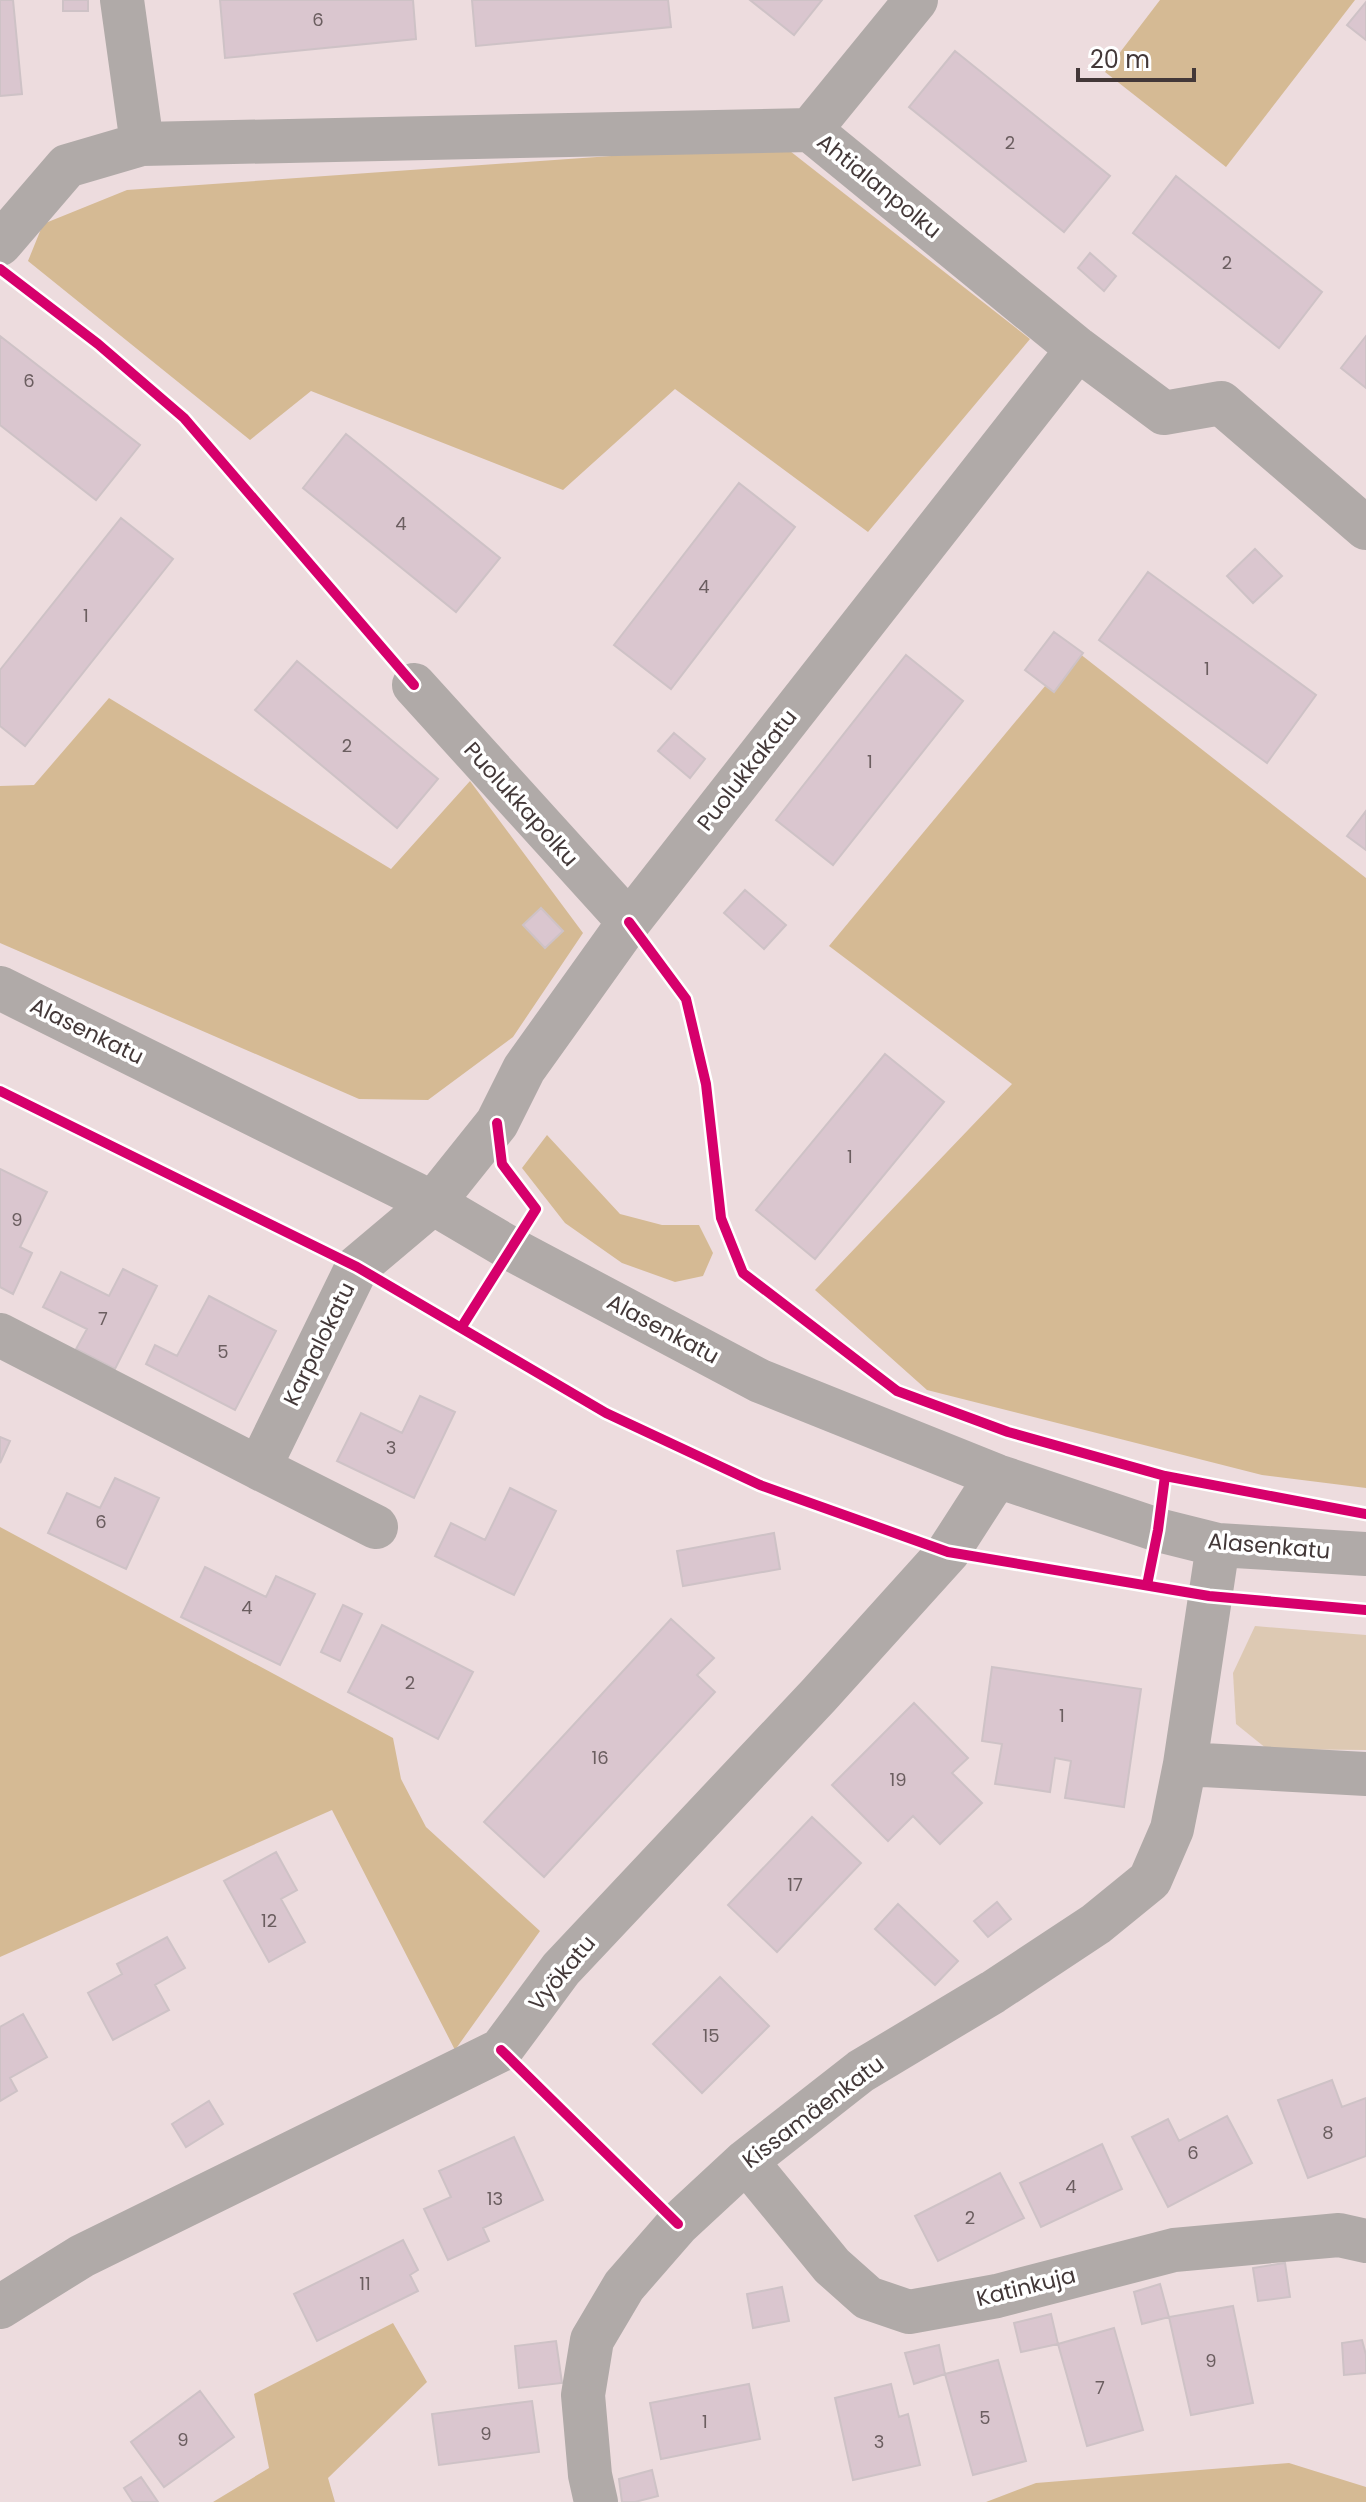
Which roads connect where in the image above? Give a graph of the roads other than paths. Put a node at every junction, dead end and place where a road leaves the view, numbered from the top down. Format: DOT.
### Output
graph roads {
  1 [pos="122,0"];
  2 [pos="916,0"];
  3 [pos="810,130"];
  4 [pos="142,144"];
  5 [pos="0,244"];
  6 [pos="1078,349"];
  7 [pos="1366,528"];
  8 [pos="414,685"];
  9 [pos="629,922"];
  10 [pos="0,988"];
  11 [pos="433,1203"];
  12 [pos="0,1335"];
  13 [pos="259,1468"];
  14 [pos="997,1476"];
  15 [pos="376,1527"];
  16 [pos="1218,1545"];
  17 [pos="1366,1554"];
  18 [pos="1185,1764"];
  19 [pos="1366,1774"];
  20 [pos="746,2161"];
  21 [pos="1366,2241"];
  22 [pos="0,2307"];
  23 [pos="596,2502"];
  1 -- 4 [label="street"];
  2 -- 3 [label="street"];
  3 -- 4 [label="street, Ahtialanpolku"];
  3 -- 6 [label="street, Ahtialanpolku"];
  4 -- 5 [label="street, Ahtialanpolku"];
  6 -- 7 [label="street, Ahtialanpolku"];
  6 -- 9 [label="street, Puolukkakatu"];
  8 -- 9 [label="street, Puolukkapolku"];
  9 -- 11 [label="street, Puolukkakatu"];
  10 -- 11 [label="street, Alasenkatu"];
  11 -- 13 [label="street, Karpalokatu"];
  11 -- 14 [label="street, Alasenkatu"];
  12 -- 13 [label="street"];
  13 -- 15 [label="street"];
  14 -- 16 [label="street, Alasenkatu"];
  14 -- 22 [label="street, Vyökatu"];
  16 -- 17 [label="street, Alasenkatu"];
  16 -- 18 [label="street, Kissamäenkatu"];
  18 -- 19 [label="street"];
  18 -- 20 [label="street, Kissamäenkatu"];
  20 -- 21 [label="street, Katinkuja"];
  20 -- 23 [label="street, Kissamäenkatu"];
}
